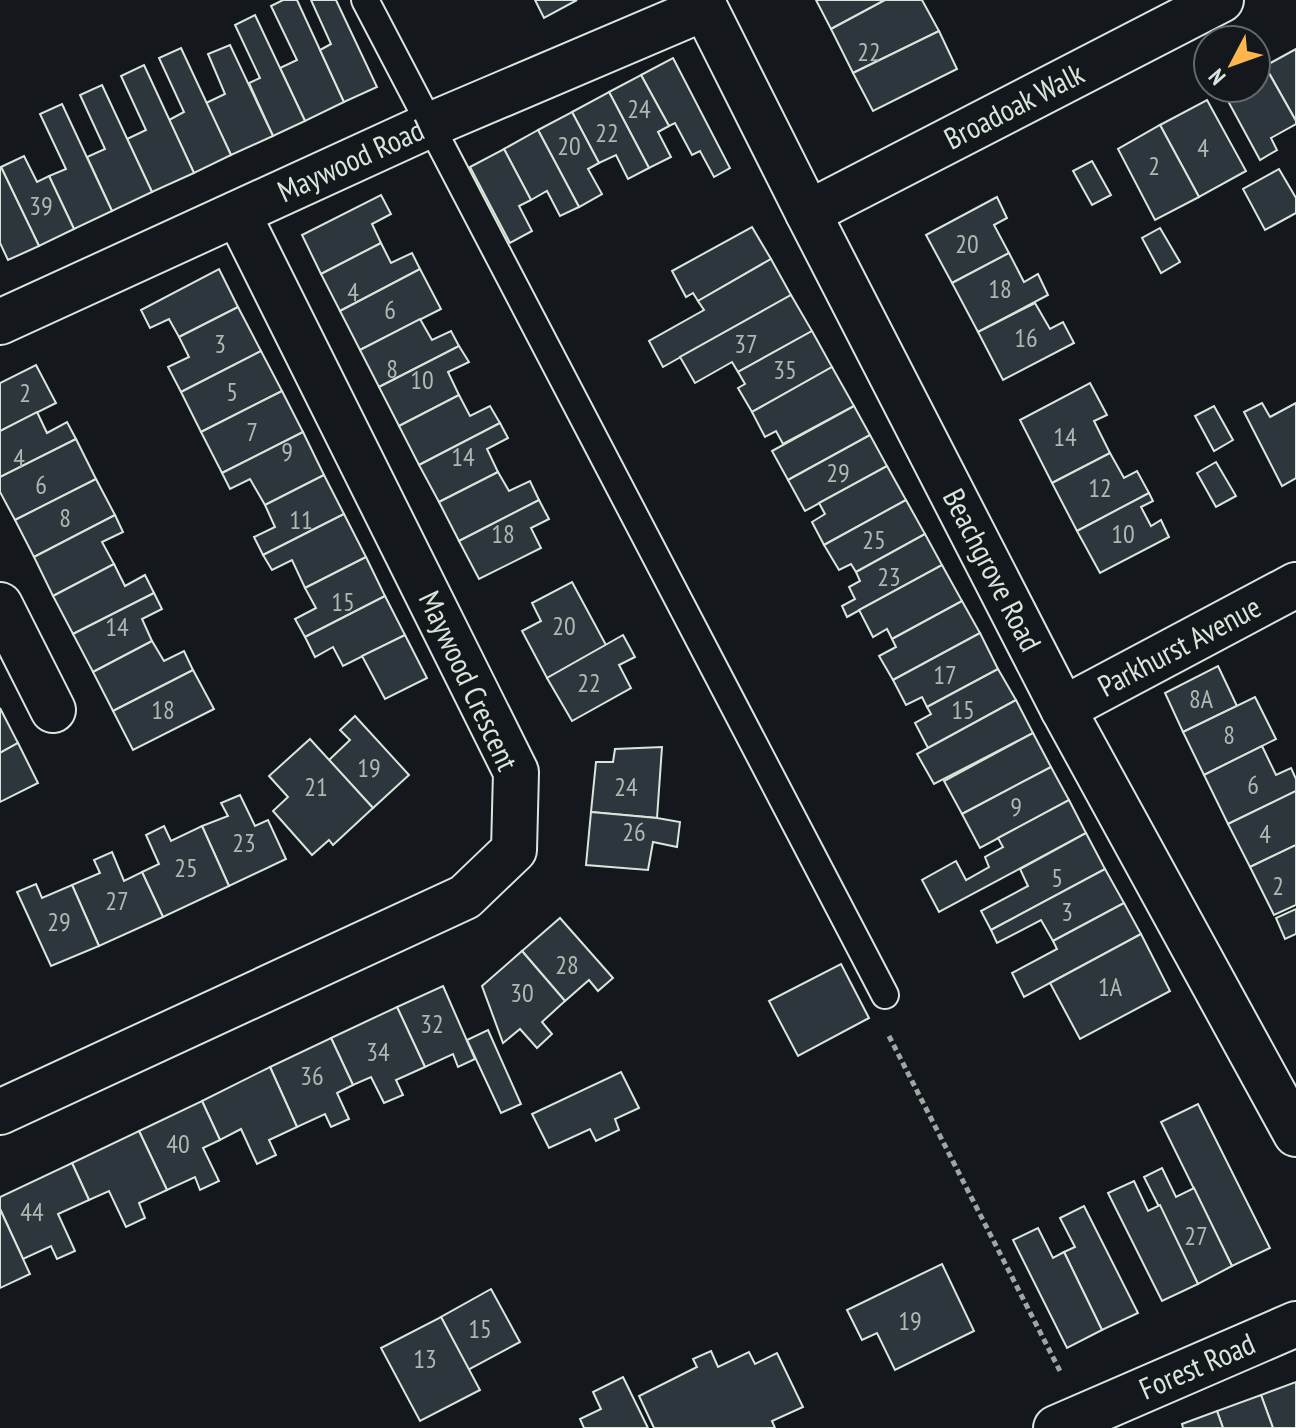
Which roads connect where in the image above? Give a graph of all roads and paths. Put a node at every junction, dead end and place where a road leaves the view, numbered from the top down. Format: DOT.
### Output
graph roads {
  1 [pos="365,0"];
  2 [pos="1221,0"];
  3 [pos="703,4"];
  4 [pos="430,125"];
  5 [pos="808,213"];
  6 [pos="238,214"];
  7 [pos="0,322"];
  8 [pos="1296,585"];
  9 [pos="0,605"];
  10 [pos="1063,709"];
  11 [pos="53,710"];
  12 [pos="885,995"];
  13 [pos="0,1112"];
  14 [pos="1296,1134"];
  15 [pos="1296,1324"];
  16 [pos="1070,1422"];
  1 -- 4 [label="lane"];
  2 -- 5 [label="street, Broadoak Walk"];
  3 -- 4 [label="street, Maywood Road"];
  3 -- 5 [label="street, Beachgrove Road"];
  4 -- 6 [label="street, Maywood Road"];
  4 -- 12 [label="lane"];
  5 -- 10 [label="street, Beachgrove Road"];
  6 -- 7 [label="street, Maywood Road"];
  6 -- 13 [label="street, Maywood Crescent"];
  8 -- 10 [label="street, Parkhurst Avenue"];
  9 -- 11 [label="street"];
  10 -- 14 [label="street, Beachgrove Road"];
  12 -- 16 [label="path"];
  15 -- 16 [label="street, Forest Road"];
}
